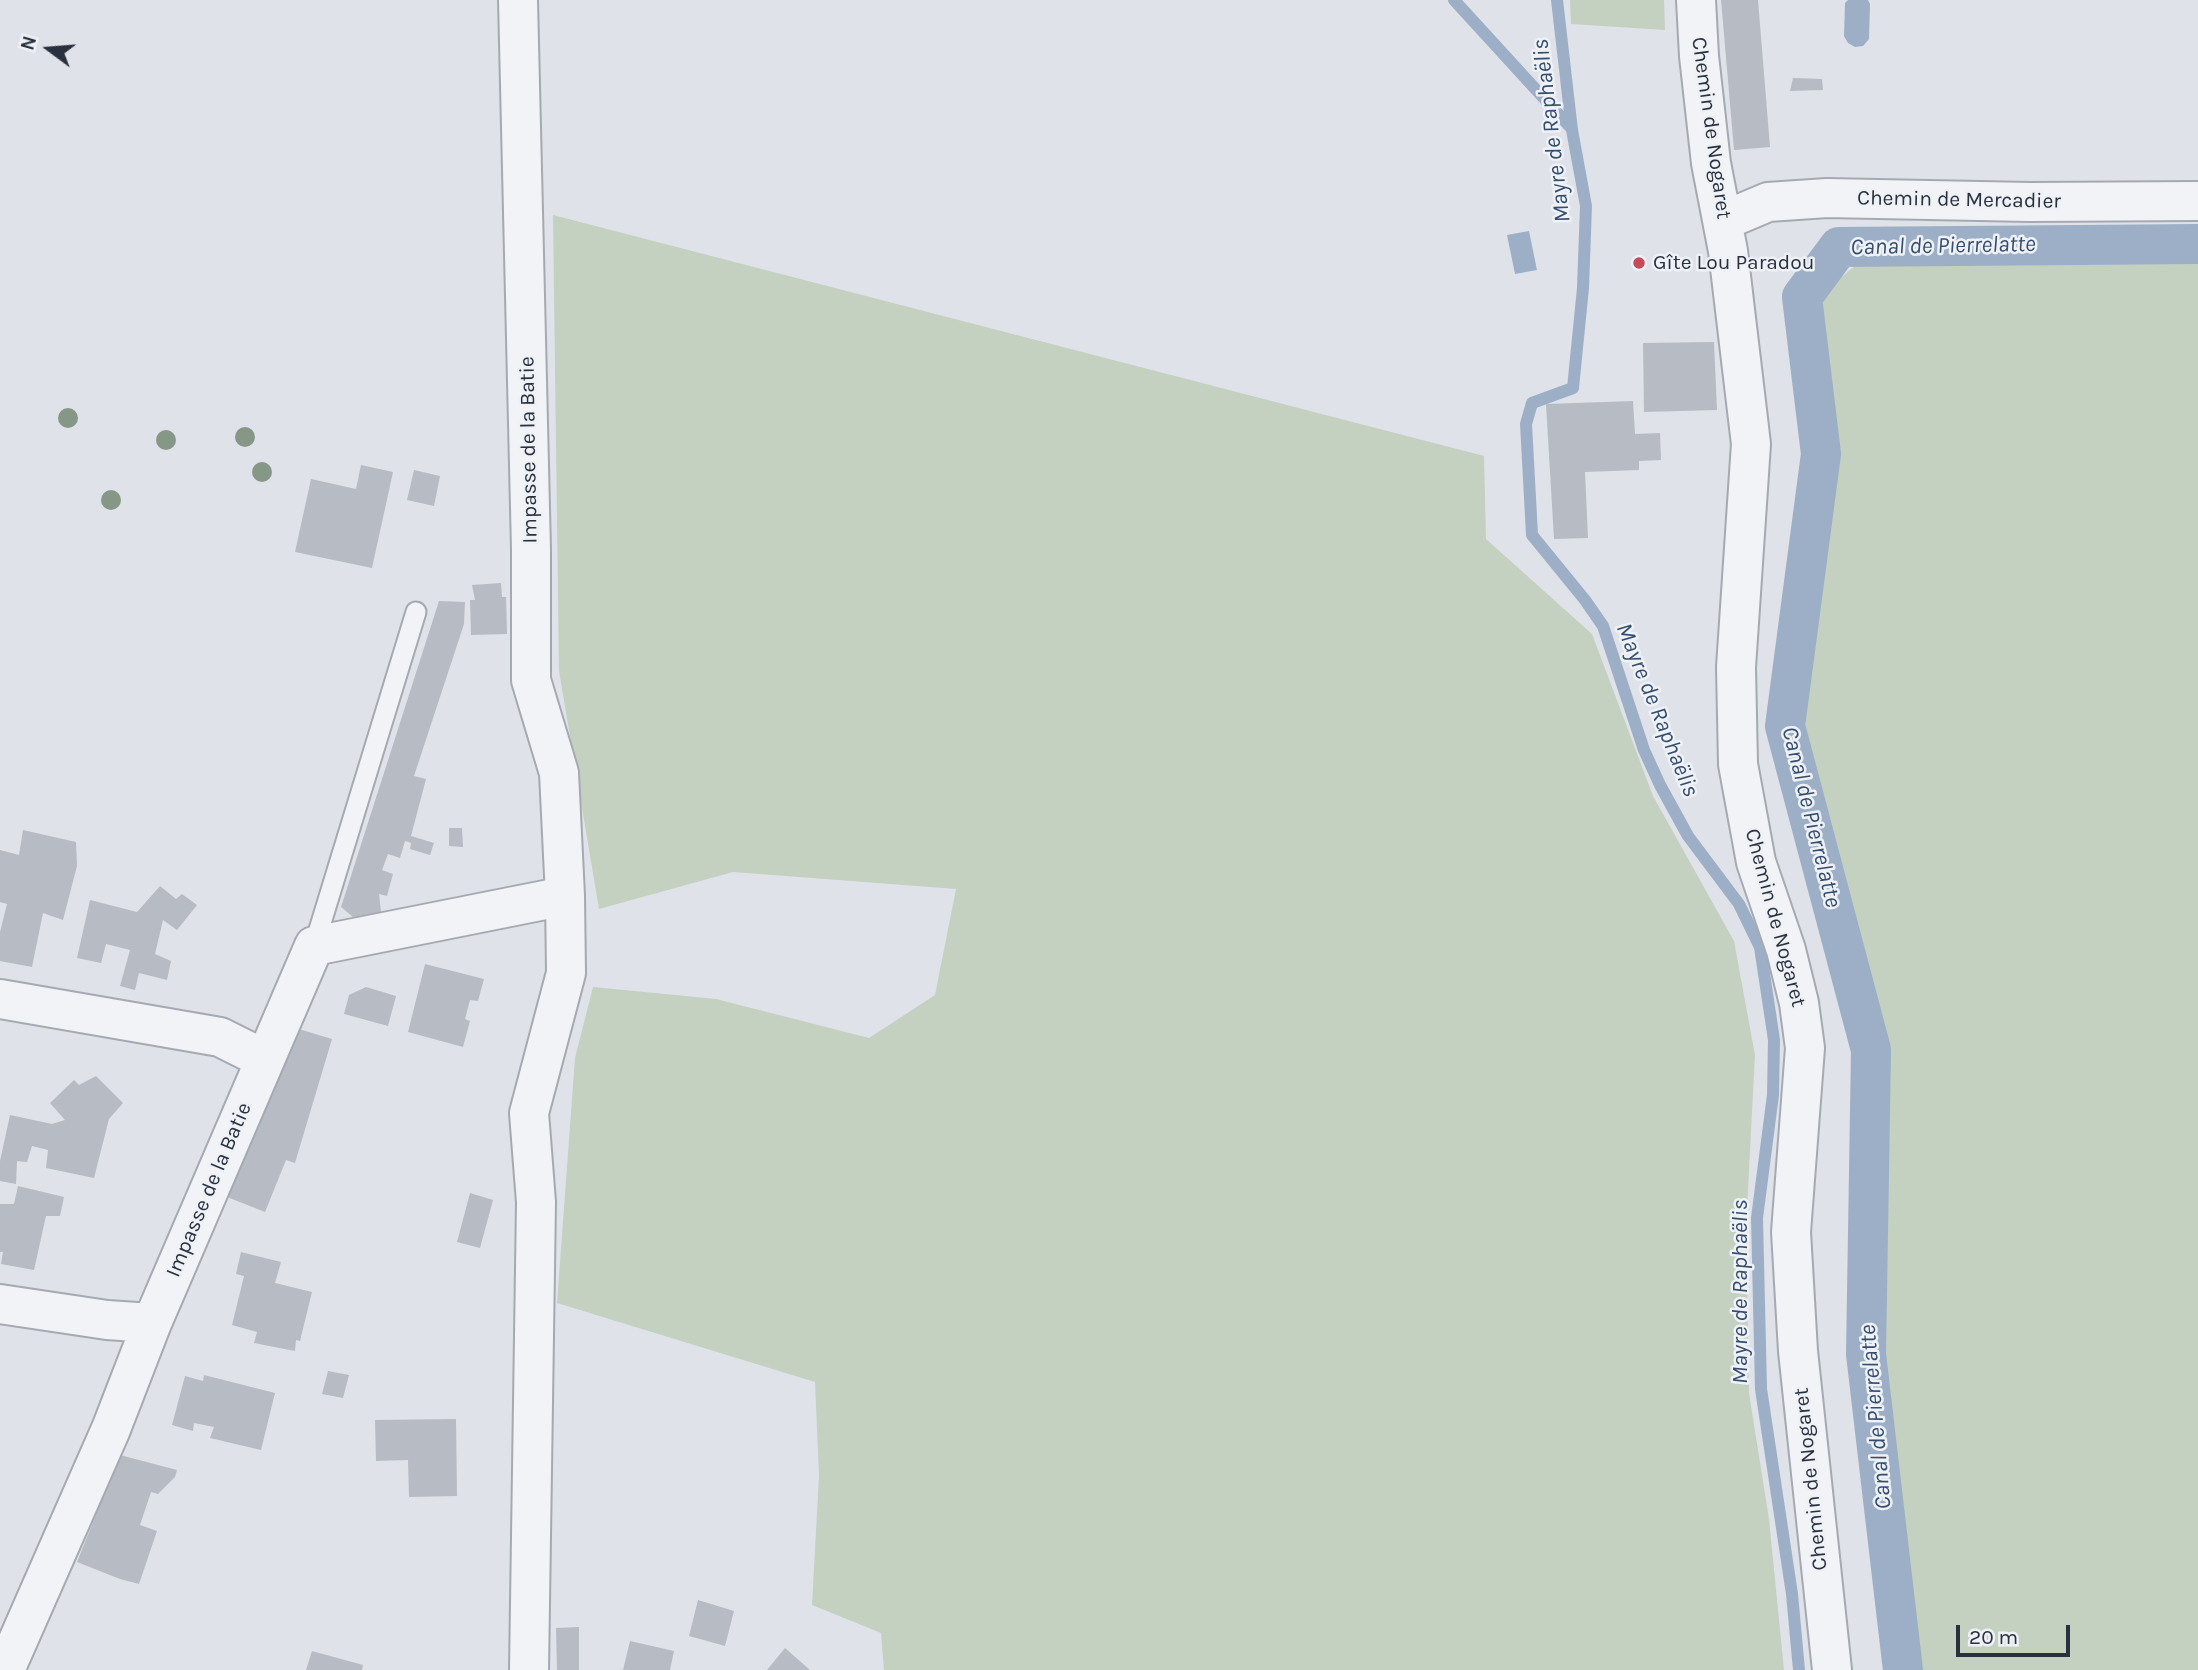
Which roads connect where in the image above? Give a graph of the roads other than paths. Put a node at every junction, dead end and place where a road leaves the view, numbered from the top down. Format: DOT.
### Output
graph roads {
  1 [pos="518,0"];
  2 [pos="1696,0"];
  3 [pos="2198,201"];
  4 [pos="1723,220"];
  5 [pos="416,612"];
  6 [pos="565,896"];
  7 [pos="314,946"];
  8 [pos="0,999"];
  9 [pos="264,1059"];
  10 [pos="0,1304"];
  11 [pos="152,1323"];
  12 [pos="5,1670"];
  13 [pos="529,1670"];
  14 [pos="1832,1670"];
  1 -- 6 [label="street, Impasse de la Batie"];
  2 -- 4 [label="street, Chemin de Nogaret"];
  3 -- 4 [label="street, Chemin de Mercadier"];
  4 -- 14 [label="street, Chemin de Nogaret"];
  5 -- 7 [label="lane"];
  6 -- 7 [label="street"];
  6 -- 13 [label="street, Impasse de la Batie"];
  7 -- 9 [label="street, Impasse de la Batie"];
  8 -- 9 [label="street"];
  9 -- 11 [label="street, Impasse de la Batie"];
  10 -- 11 [label="street"];
  11 -- 12 [label="street, Impasse de la Batie"];
}
